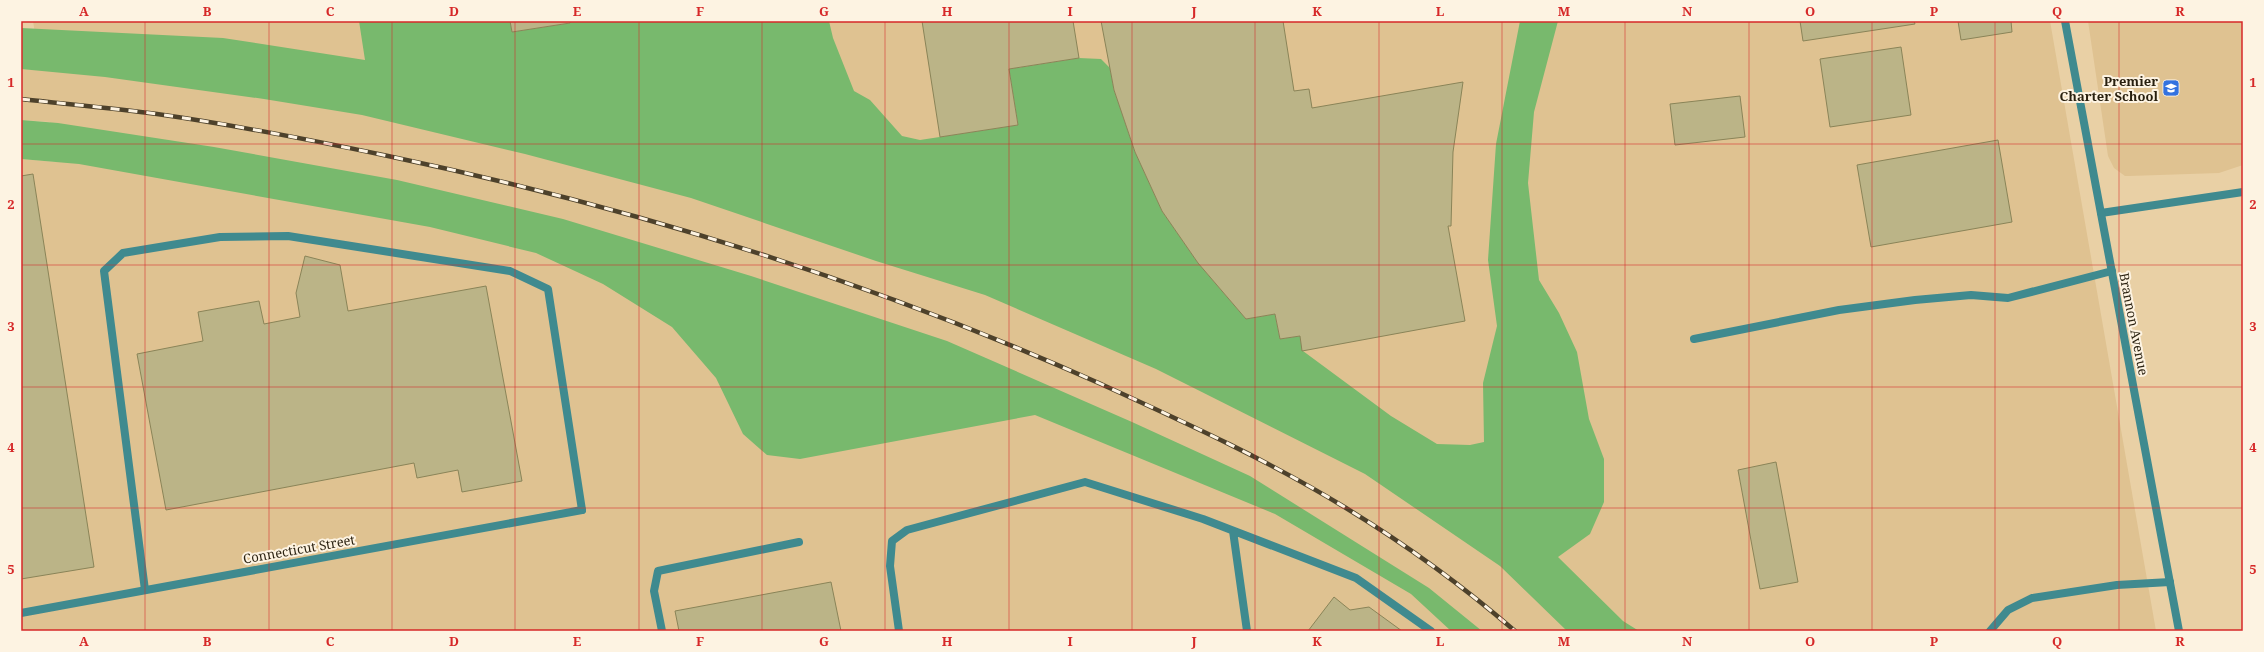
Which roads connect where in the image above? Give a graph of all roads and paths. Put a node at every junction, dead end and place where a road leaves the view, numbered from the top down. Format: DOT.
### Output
graph roads {
  1 [pos="2065,21"];
  2 [pos="2243,192"];
  3 [pos="2101,213"];
  4 [pos="2112,271"];
  5 [pos="1694,339"];
  6 [pos="1233,531"];
  7 [pos="799,542"];
  8 [pos="2170,582"];
  9 [pos="145,590"];
  10 [pos="21,612"];
  11 [pos="662,631"];
  12 [pos="899,631"];
  13 [pos="1247,631"];
  14 [pos="1432,631"];
  15 [pos="1990,631"];
  16 [pos="2179,631"];
  1 -- 3 [label="street, Brannon Avenue"];
  2 -- 3 [label="street"];
  3 -- 4 [label="street, Brannon Avenue"];
  4 -- 5 [label="street"];
  4 -- 8 [label="street, Brannon Avenue"];
  6 -- 12 [label="street"];
  6 -- 13 [label="street"];
  6 -- 14 [label="street"];
  7 -- 11 [label="street"];
  8 -- 15 [label="street"];
  8 -- 16 [label="street, Brannon Avenue"];
  9 -- 9 [label="street, Connecticut Street"];
  9 -- 10 [label="street, Connecticut Street"];
}
